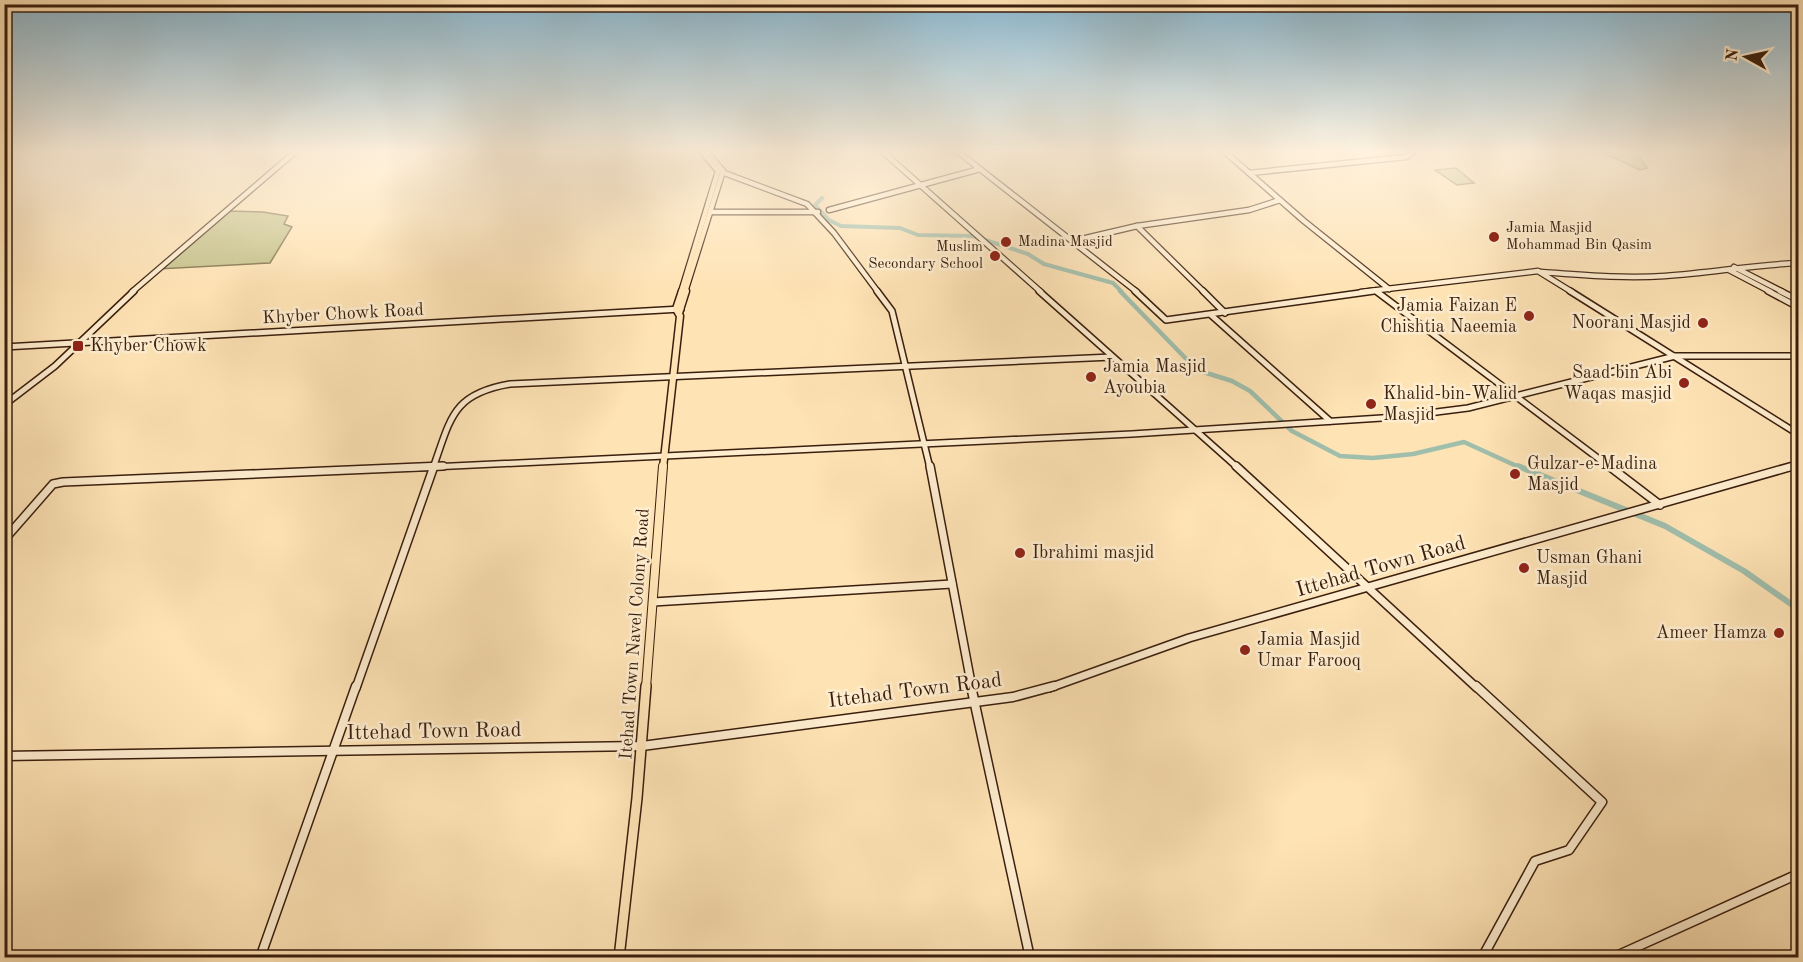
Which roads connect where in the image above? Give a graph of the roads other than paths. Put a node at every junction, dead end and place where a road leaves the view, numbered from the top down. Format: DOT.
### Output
graph roads {
  1 [pos="245,196"];
  2 [pos="714,196"];
  3 [pos="715,196"];
  4 [pos="786,196"];
  5 [pos="882,196"];
  6 [pos="932,196"];
  7 [pos="1015,196"];
  8 [pos="1275,196"];
  9 [pos="1280,200"];
  10 [pos="829,210"];
  11 [pos="711,212"];
  12 [pos="817,212"];
  13 [pos="1137,226"];
  14 [pos="1073,241"];
  15 [pos="1798,263"];
  16 [pos="1731,268"];
  17 [pos="1542,272"];
  18 [pos="1389,289"];
  19 [pos="1376,290"];
  20 [pos="1798,300"];
  21 [pos="1798,307"];
  22 [pos="679,311"];
  23 [pos="1225,313"];
  24 [pos="1211,315"];
  25 [pos="78,343"];
  26 [pos="4,347"];
  27 [pos="1675,356"];
  28 [pos="1798,356"];
  29 [pos="1112,357"];
  30 [pos="906,366"];
  31 [pos="673,375"];
  32 [pos="1514,395"];
  33 [pos="4,405"];
  34 [pos="1330,421"];
  35 [pos="1195,430"];
  36 [pos="1798,434"];
  37 [pos="925,442"];
  38 [pos="664,454"];
  39 [pos="435,465"];
  40 [pos="1798,465"];
  41 [pos="1660,505"];
  42 [pos="4,540"];
  43 [pos="952,584"];
  44 [pos="1370,589"];
  45 [pos="652,602"];
  46 [pos="974,701"];
  47 [pos="642,746"];
  48 [pos="333,753"];
  49 [pos="4,756"];
  50 [pos="1798,874"];
  51 [pos="260,957"];
  52 [pos="619,957"];
  53 [pos="1030,957"];
  54 [pos="1482,957"];
  55 [pos="1612,957"];
  1 -- 25 [label="street"];
  2 -- 22 [label="main road"];
  3 -- 11 [label="main road"];
  4 -- 12 [label="street"];
  5 -- 10 [label="street"];
  6 -- 29 [label="street"];
  7 -- 14 [label="street"];
  8 -- 9 [label="street"];
  9 -- 13 [label="street"];
  9 -- 18 [label="street"];
  11 -- 12 [label="street"];
  11 -- 22 [label="main road"];
  12 -- 30 [label="street"];
  13 -- 14 [label="street"];
  13 -- 23 [label="street"];
  14 -- 24 [label="street"];
  15 -- 16 [label="street"];
  16 -- 17 [label="street"];
  16 -- 20 [label="street"];
  16 -- 21 [label="street"];
  17 -- 18 [label="street"];
  17 -- 27 [label="street"];
  18 -- 19 [label="street"];
  19 -- 23 [label="street"];
  19 -- 32 [label="street"];
  22 -- 25 [label="street, Khyber Chowk Road"];
  22 -- 31 [label="main road, Itehad Town Navel Colony Road"];
  23 -- 24 [label="street"];
  24 -- 34 [label="street"];
  25 -- 26 [label="street, Khyber Chowk Road"];
  25 -- 33 [label="street"];
  27 -- 28 [label="street"];
  27 -- 32 [label="street"];
  27 -- 36 [label="street"];
  29 -- 30 [label="street"];
  29 -- 35 [label="street"];
  30 -- 31 [label="street"];
  30 -- 37 [label="street"];
  31 -- 38 [label="main road, Itehad Town Navel Colony Road"];
  31 -- 39 [label="street"];
  32 -- 34 [label="street"];
  32 -- 41 [label="street"];
  34 -- 35 [label="street"];
  35 -- 37 [label="street"];
  35 -- 44 [label="street"];
  37 -- 38 [label="street"];
  37 -- 43 [label="street"];
  38 -- 39 [label="street"];
  38 -- 45 [label="main road, Itehad Town Navel Colony Road"];
  39 -- 42 [label="street"];
  39 -- 48 [label="street"];
  40 -- 41 [label="street, Ittehad Town Road"];
  41 -- 44 [label="street, Ittehad Town Road"];
  43 -- 45 [label="street"];
  43 -- 46 [label="street"];
  44 -- 46 [label="street, Ittehad Town Road"];
  44 -- 54 [label="street"];
  45 -- 47 [label="main road, Itehad Town Navel Colony Road"];
  46 -- 47 [label="street, Ittehad Town Road"];
  46 -- 53 [label="street"];
  47 -- 48 [label="street, Ittehad Town Road"];
  47 -- 52 [label="main road, Itehad Town Navel Colony Road"];
  48 -- 49 [label="street, Ittehad Town Road"];
  48 -- 51 [label="street"];
  50 -- 55 [label="street"];
}
